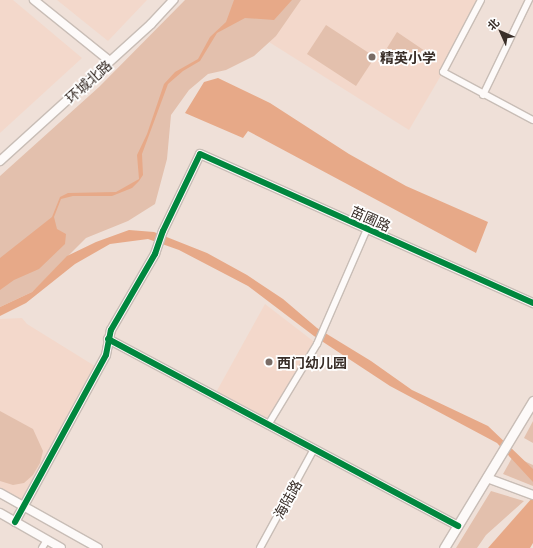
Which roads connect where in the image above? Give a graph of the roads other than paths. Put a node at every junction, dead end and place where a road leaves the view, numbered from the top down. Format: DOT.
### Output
graph roads {
  1 [pos="34,0"];
  2 [pos="174,0"];
  3 [pos="481,0"];
  4 [pos="529,0"];
  5 [pos="110,61"];
  6 [pos="483,95"];
  7 [pos="533,120"];
  8 [pos="0,161"];
  9 [pos="367,229"];
  10 [pos="533,303"];
  11 [pos="108,339"];
  12 [pos="533,401"];
  13 [pos="268,425"];
  14 [pos="314,449"];
  15 [pos="487,478"];
  16 [pos="0,494"];
  17 [pos="531,494"];
  18 [pos="23,507"];
  19 [pos="0,513"];
  20 [pos="15,522"];
  21 [pos="458,526"];
  22 [pos="47,540"];
  23 [pos="42,548"];
  24 [pos="61,548"];
  25 [pos="98,548"];
  26 [pos="260,548"];
  27 [pos="444,548"];
  1 -- 5 [label="street"];
  2 -- 5 [label="street, 环城北路"];
  3 -- 6 [label="street"];
  4 -- 6 [label="street"];
  5 -- 8 [label="street, 环城北路"];
  6 -- 7 [label="street"];
  9 -- 10 [label="street, 苗圃路"];
  9 -- 11 [label="street, 苗圃路"];
  9 -- 13 [label="street"];
  11 -- 13 [label="street"];
  11 -- 18 [label="street"];
  12 -- 15 [label="main road"];
  13 -- 14 [label="street"];
  14 -- 21 [label="street"];
  14 -- 26 [label="street, 海陆路"];
  15 -- 17 [label="street"];
  15 -- 21 [label="main road"];
  16 -- 18 [label="street"];
  18 -- 20 [label="street"];
  18 -- 25 [label="street"];
  19 -- 20 [label="street"];
  20 -- 22 [label="street"];
  21 -- 27 [label="main road"];
  22 -- 23 [label="street"];
  22 -- 24 [label="street"];
}
